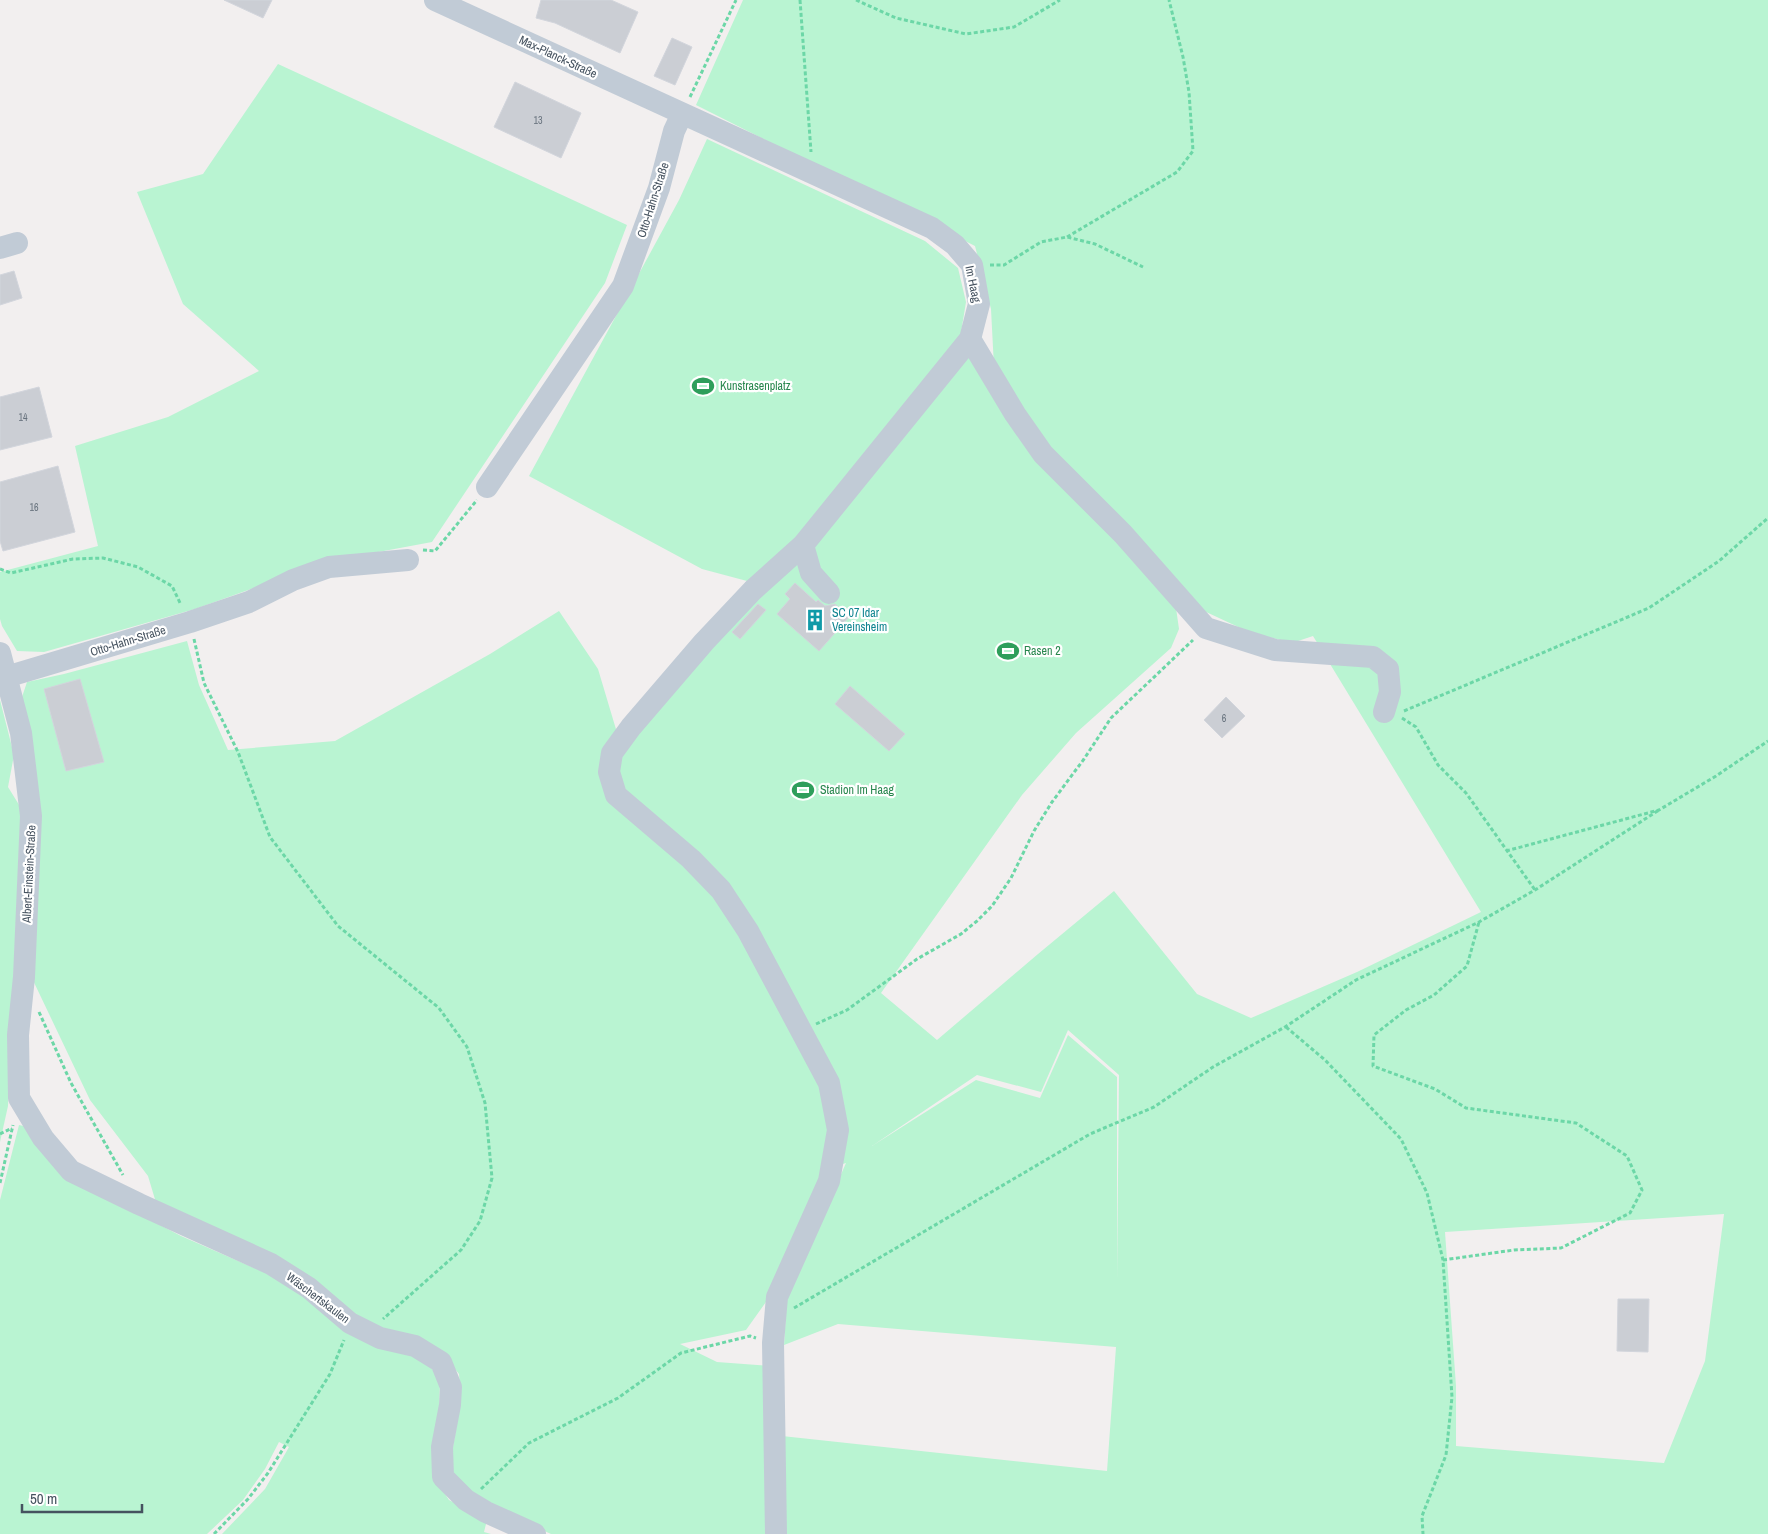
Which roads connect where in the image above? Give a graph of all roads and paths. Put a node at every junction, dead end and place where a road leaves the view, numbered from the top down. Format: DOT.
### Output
graph roads {
  1 [pos="435,0"];
  2 [pos="736,0"];
  3 [pos="800,0"];
  4 [pos="856,0"];
  5 [pos="1060,0"];
  6 [pos="1169,0"];
  7 [pos="682,114"];
  8 [pos="813,172"];
  9 [pos="1067,237"];
  10 [pos="972,265"];
  11 [pos="1143,267"];
  12 [pos="970,339"];
  13 [pos="487,487"];
  14 [pos="1768,518"];
  15 [pos="803,546"];
  16 [pos="408,560"];
  17 [pos="0,569"];
  18 [pos="829,593"];
  19 [pos="190,622"];
  20 [pos="1206,628"];
  21 [pos="0,653"];
  22 [pos="6,677"];
  23 [pos="1384,712"];
  24 [pos="1768,741"];
  25 [pos="1659,810"];
  26 [pos="1506,851"];
  27 [pos="1535,890"];
  28 [pos="1479,922"];
  29 [pos="36,1004"];
  30 [pos="1285,1027"];
  31 [pos="800,1031"];
  32 [pos="19,1098"];
  33 [pos="12,1127"];
  34 [pos="0,1134"];
  35 [pos="125,1178"];
  36 [pos="0,1182"];
  37 [pos="1443,1260"];
  38 [pos="776,1318"];
  39 [pos="359,1327"];
  40 [pos="773,1343"];
  41 [pos="466,1500"];
  42 [pos="214,1534"];
  43 [pos="534,1534"];
  44 [pos="776,1534"];
  45 [pos="1423,1534"];
  1 -- 7 [label="street, Max-Planck-Straße"];
  2 -- 7 [label="path"];
  3 -- 8 [label="path"];
  4 -- 5 [label="path"];
  6 -- 9 [label="path"];
  7 -- 8 [label="street, Im Haag"];
  7 -- 13 [label="street, Otto-Hahn-Straße"];
  8 -- 10 [label="street, Im Haag"];
  9 -- 10 [label="path"];
  9 -- 11 [label="path"];
  10 -- 12 [label="street, Im Haag"];
  12 -- 15 [label="street, Im Haag"];
  12 -- 20 [label="street"];
  13 -- 16 [label="path"];
  14 -- 26 [label="path"];
  15 -- 18 [label="street"];
  15 -- 31 [label="street, Im Haag"];
  16 -- 19 [label="street, Otto-Hahn-Straße"];
  17 -- 19 [label="path"];
  19 -- 22 [label="street, Otto-Hahn-Straße"];
  19 -- 39 [label="path"];
  20 -- 23 [label="street"];
  20 -- 31 [label="path"];
  21 -- 22 [label="street, Albert-Einstein-Straße"];
  22 -- 32 [label="street, Albert-Einstein-Straße"];
  24 -- 25 [label="path"];
  25 -- 26 [label="path"];
  25 -- 27 [label="path"];
  26 -- 27 [label="path"];
  27 -- 28 [label="path"];
  28 -- 30 [label="path"];
  28 -- 37 [label="path"];
  29 -- 35 [label="path"];
  30 -- 37 [label="path"];
  30 -- 38 [label="path"];
  31 -- 38 [label="street, Im Haag"];
  32 -- 33 [label="path"];
  32 -- 39 [label="street, Wäschertskaulen"];
  33 -- 34 [label="path"];
  33 -- 36 [label="path"];
  37 -- 45 [label="path"];
  38 -- 40 [label="street, Im Haag"];
  39 -- 41 [label="street, Wäschertskaulen"];
  39 -- 42 [label="path"];
  40 -- 41 [label="path"];
  40 -- 44 [label="street, Im Haag"];
  41 -- 43 [label="street, Wäschertskaulen"];
}
